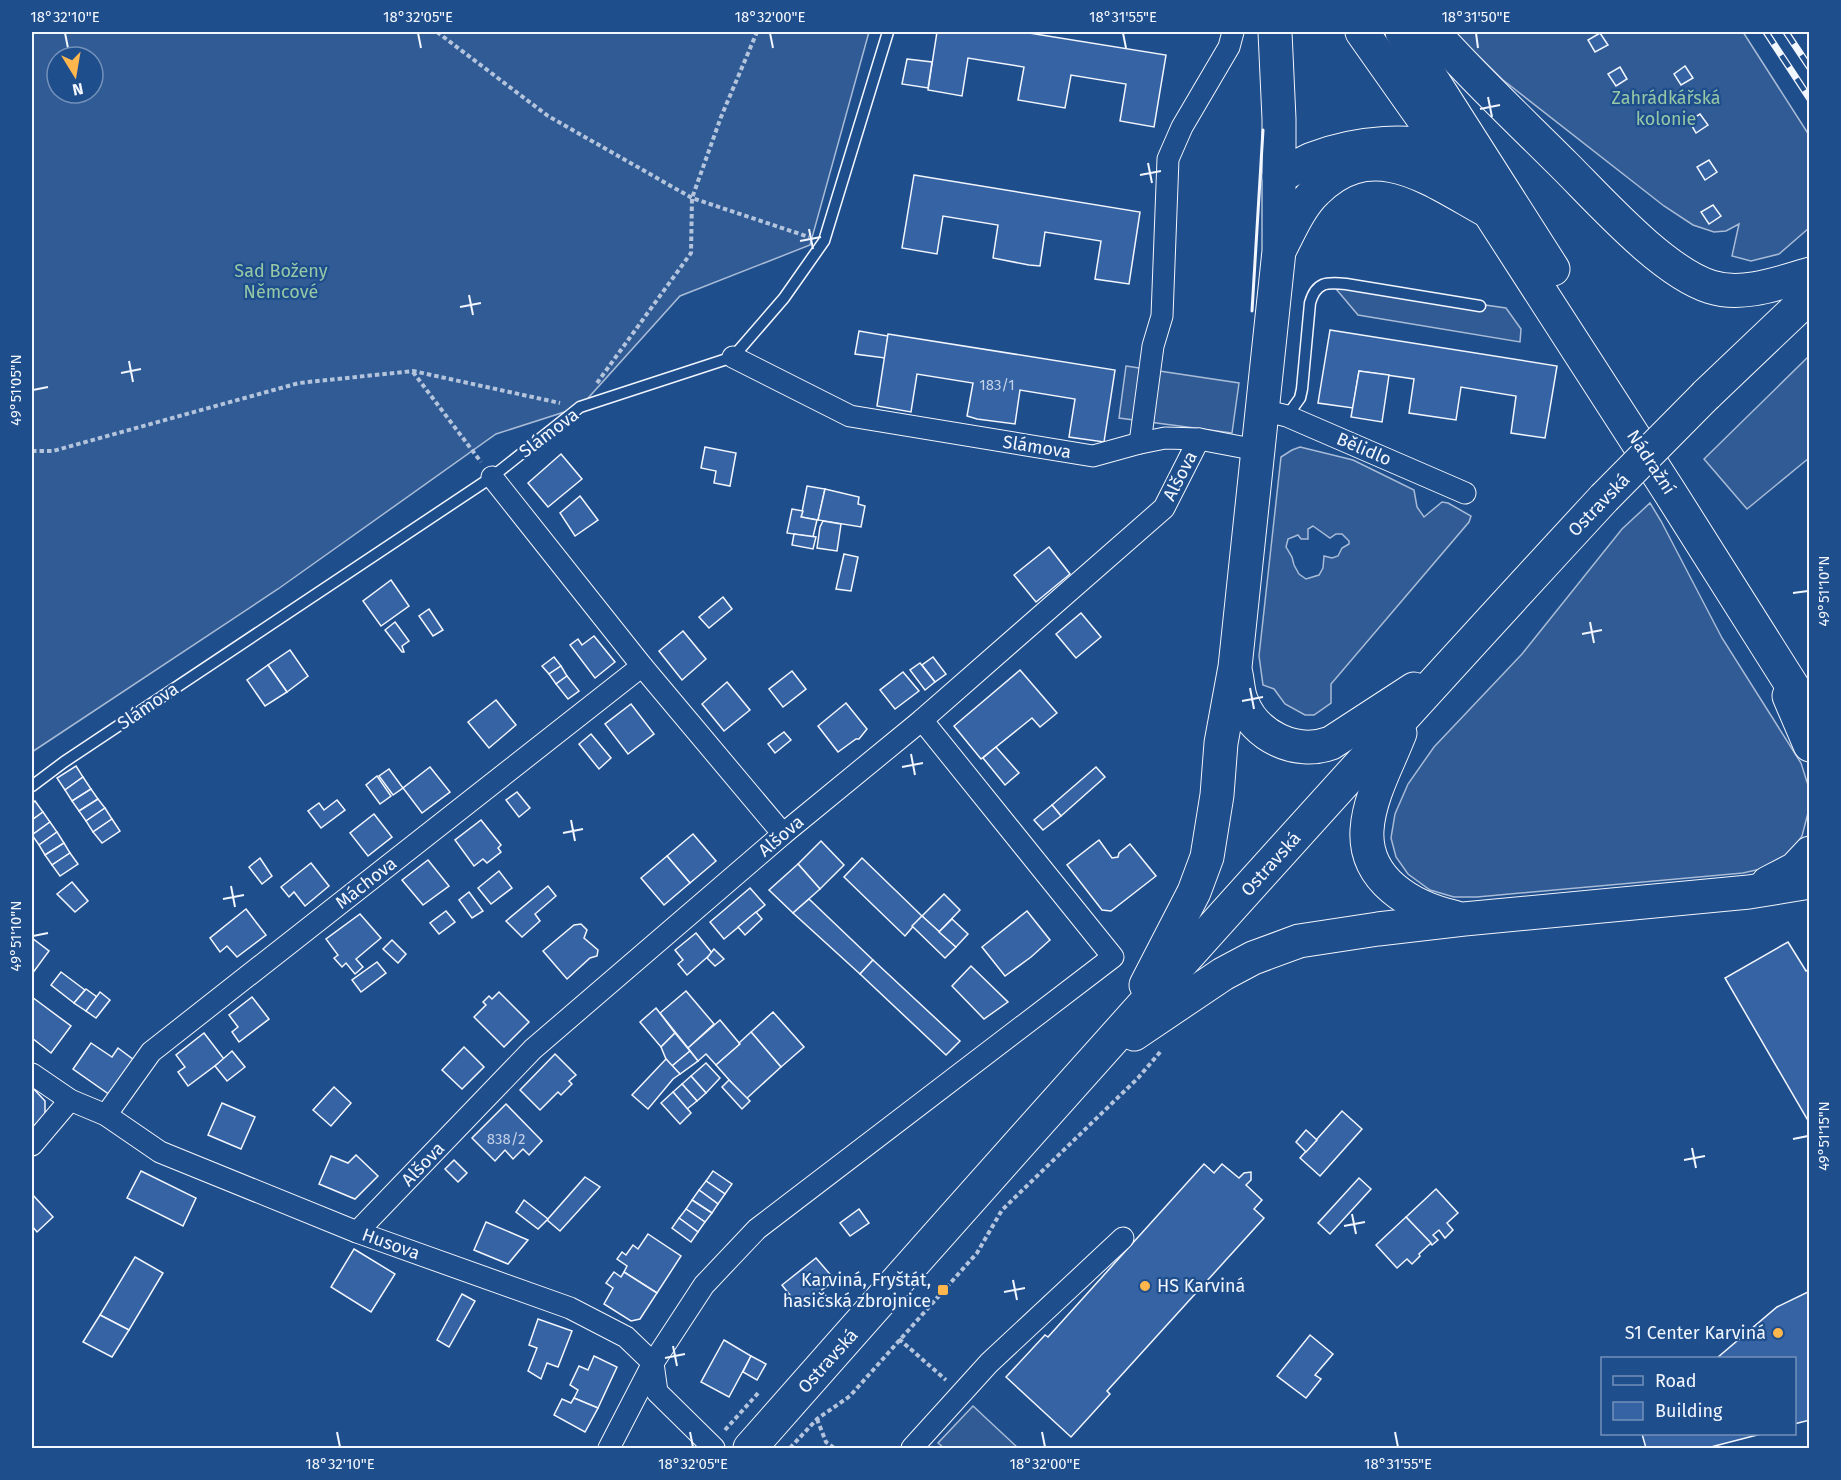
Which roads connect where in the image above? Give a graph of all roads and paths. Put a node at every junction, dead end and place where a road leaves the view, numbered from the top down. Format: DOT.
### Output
graph roads {
  1 [pos="437,32"];
  2 [pos="757,32"];
  3 [pos="888,32"];
  4 [pos="1233,32"];
  5 [pos="1275,32"];
  6 [pos="1362,32"];
  7 [pos="1402,32"];
  8 [pos="1433,32"];
  9 [pos="1447,152"];
  10 [pos="1279,177"];
  11 [pos="692,198"];
  12 [pos="1495,200"];
  13 [pos="824,241"];
  14 [pos="1279,251"];
  15 [pos="1809,274"];
  16 [pos="1809,296"];
  17 [pos="1480,306"];
  18 [pos="733,357"];
  19 [pos="413,371"];
  20 [pos="580,407"];
  21 [pos="1274,413"];
  22 [pos="1198,439"];
  23 [pos="1140,443"];
  24 [pos="1257,450"];
  25 [pos="32,451"];
  26 [pos="492,477"];
  27 [pos="1465,493"];
  28 [pos="1770,652"];
  29 [pos="1450,664"];
  30 [pos="642,666"];
  31 [pos="1235,667"];
  32 [pos="1809,681"];
  33 [pos="1408,712"];
  34 [pos="1809,714"];
  35 [pos="922,720"];
  36 [pos="1809,745"];
  37 [pos="32,786"];
  38 [pos="783,834"];
  39 [pos="1809,853"];
  40 [pos="1803,884"];
  41 [pos="1749,892"];
  42 [pos="1464,919"];
  43 [pos="1123,1029"];
  44 [pos="1164,1048"];
  45 [pos="1091,1064"];
  46 [pos="32,1074"];
  47 [pos="70,1100"];
  48 [pos="106,1115"];
  49 [pos="32,1145"];
  50 [pos="357,1232"];
  51 [pos="1123,1238"];
  52 [pos="899,1339"];
  53 [pos="653,1364"];
  54 [pos="764,1386"];
  55 [pos="962,1394"];
  56 [pos="817,1419"];
  57 [pos="712,1447"];
  58 [pos="609,1449"];
  59 [pos="750,1449"];
  60 [pos="790,1449"];
  61 [pos="834,1449"];
  62 [pos="912,1449"];
  1 -- 11 [label="path"];
  2 -- 11 [label="path"];
  3 -- 13 [label="lane"];
  4 -- 23 [label="street"];
  5 -- 10 [label="main road"];
  6 -- 9 [label="main road"];
  7 -- 12 [label="main road"];
  8 -- 15 [label="main road"];
  9 -- 10 [label="main road"];
  9 -- 12 [label="main road"];
  10 -- 14 [label="main road"];
  11 -- 13 [label="path"];
  11 -- 20 [label="path"];
  12 -- 14 [label="main road"];
  12 -- 28 [label="main road, Nádražní"];
  12 -- 32 [label="main road"];
  13 -- 18 [label="lane"];
  14 -- 21 [label="main road"];
  16 -- 29 [label="main road, Ostravská, bridge"];
  17 -- 21 [label="lane"];
  18 -- 20 [label="lane, Slámova"];
  18 -- 23 [label="street, Slámova"];
  19 -- 20 [label="path"];
  19 -- 25 [label="path"];
  19 -- 26 [label="path"];
  20 -- 26 [label="lane, Slámova"];
  21 -- 24 [label="main road"];
  21 -- 27 [label="street, Bělidlo"];
  22 -- 23 [label="street, Slámova"];
  22 -- 24 [label="street, Slámova"];
  22 -- 35 [label="street, Alšova"];
  24 -- 31 [label="main road"];
  26 -- 30 [label="street"];
  26 -- 37 [label="lane, Slámova"];
  28 -- 34 [label="main road, Nádražní"];
  28 -- 36 [label="main road"];
  29 -- 31 [label="main road"];
  29 -- 33 [label="main road, Ostravská"];
  30 -- 38 [label="street"];
  30 -- 48 [label="street, Máchova"];
  31 -- 43 [label="main road"];
  33 -- 42 [label="main road"];
  33 -- 43 [label="main road, Ostravská"];
  35 -- 38 [label="street, Alšova"];
  35 -- 53 [label="street"];
  38 -- 50 [label="street, Alšova"];
  39 -- 41 [label="main road"];
  40 -- 41 [label="main road"];
  41 -- 42 [label="main road"];
  42 -- 45 [label="main road"];
  43 -- 45 [label="main road, Ostravská"];
  44 -- 52 [label="path"];
  45 -- 59 [label="main road, Ostravská"];
  46 -- 47 [label="street, Husova"];
  47 -- 48 [label="street, Husova"];
  47 -- 49 [label="street"];
  48 -- 50 [label="street, Husova"];
  50 -- 53 [label="street, Husova"];
  51 -- 55 [label="street"];
  52 -- 55 [label="path"];
  52 -- 56 [label="path"];
  53 -- 57 [label="street"];
  53 -- 58 [label="street"];
  54 -- 57 [label="path"];
  55 -- 62 [label="street"];
  56 -- 60 [label="path"];
  56 -- 61 [label="path"];
}
